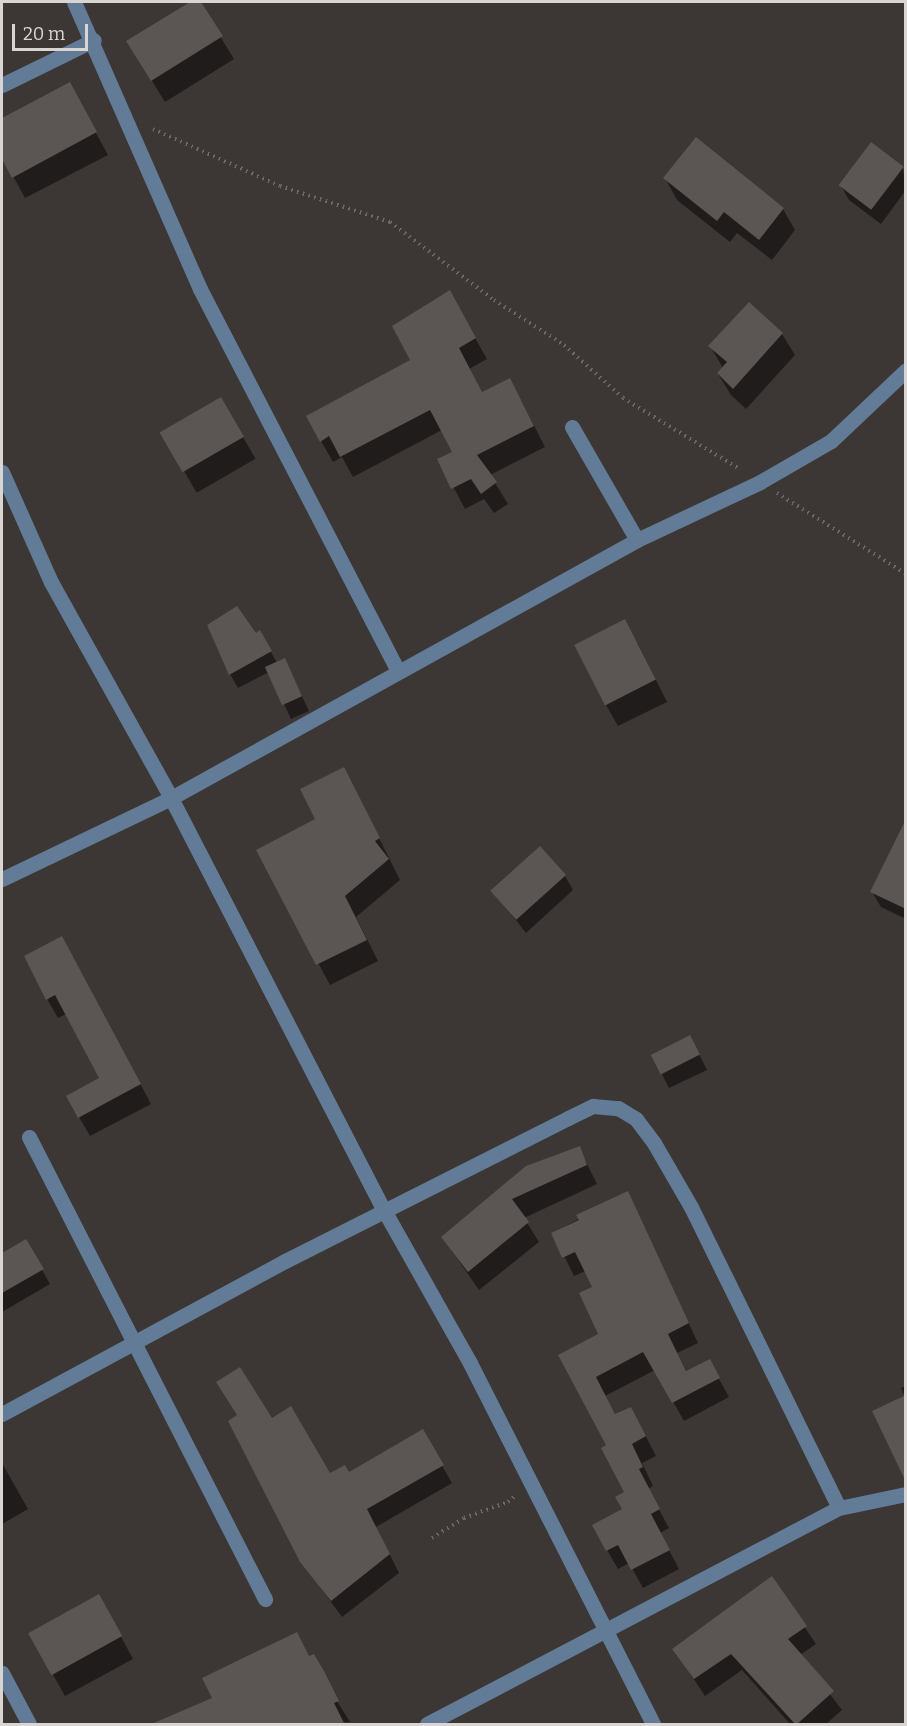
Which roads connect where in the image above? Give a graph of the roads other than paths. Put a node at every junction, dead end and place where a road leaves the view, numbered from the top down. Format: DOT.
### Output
graph roads {
  1 [pos="74,2"];
  2 [pos="94,40"];
  3 [pos="2,85"];
  4 [pos="906,370"];
  5 [pos="572,427"];
  6 [pos="2,472"];
  7 [pos="637,540"];
  8 [pos="398,671"];
  9 [pos="171,798"];
  10 [pos="2,879"];
  11 [pos="30,1137"];
  12 [pos="385,1212"];
  13 [pos="134,1343"];
  14 [pos="2,1414"];
  15 [pos="906,1494"];
  16 [pos="839,1508"];
  17 [pos="265,1599"];
  18 [pos="603,1630"];
  19 [pos="2,1673"];
  20 [pos="29,1725"];
  21 [pos="427,1725"];
  22 [pos="653,1725"];
  1 -- 2 [label="street"];
  2 -- 3 [label="street"];
  2 -- 8 [label="street"];
  4 -- 7 [label="street"];
  5 -- 7 [label="street"];
  6 -- 9 [label="street"];
  7 -- 8 [label="street"];
  8 -- 9 [label="street"];
  9 -- 10 [label="street"];
  9 -- 12 [label="street"];
  11 -- 13 [label="street"];
  12 -- 13 [label="street"];
  12 -- 16 [label="street"];
  12 -- 18 [label="street"];
  13 -- 14 [label="street"];
  13 -- 17 [label="street"];
  15 -- 16 [label="street"];
  16 -- 18 [label="street"];
  18 -- 21 [label="street"];
  18 -- 22 [label="street"];
  19 -- 20 [label="street"];
}
